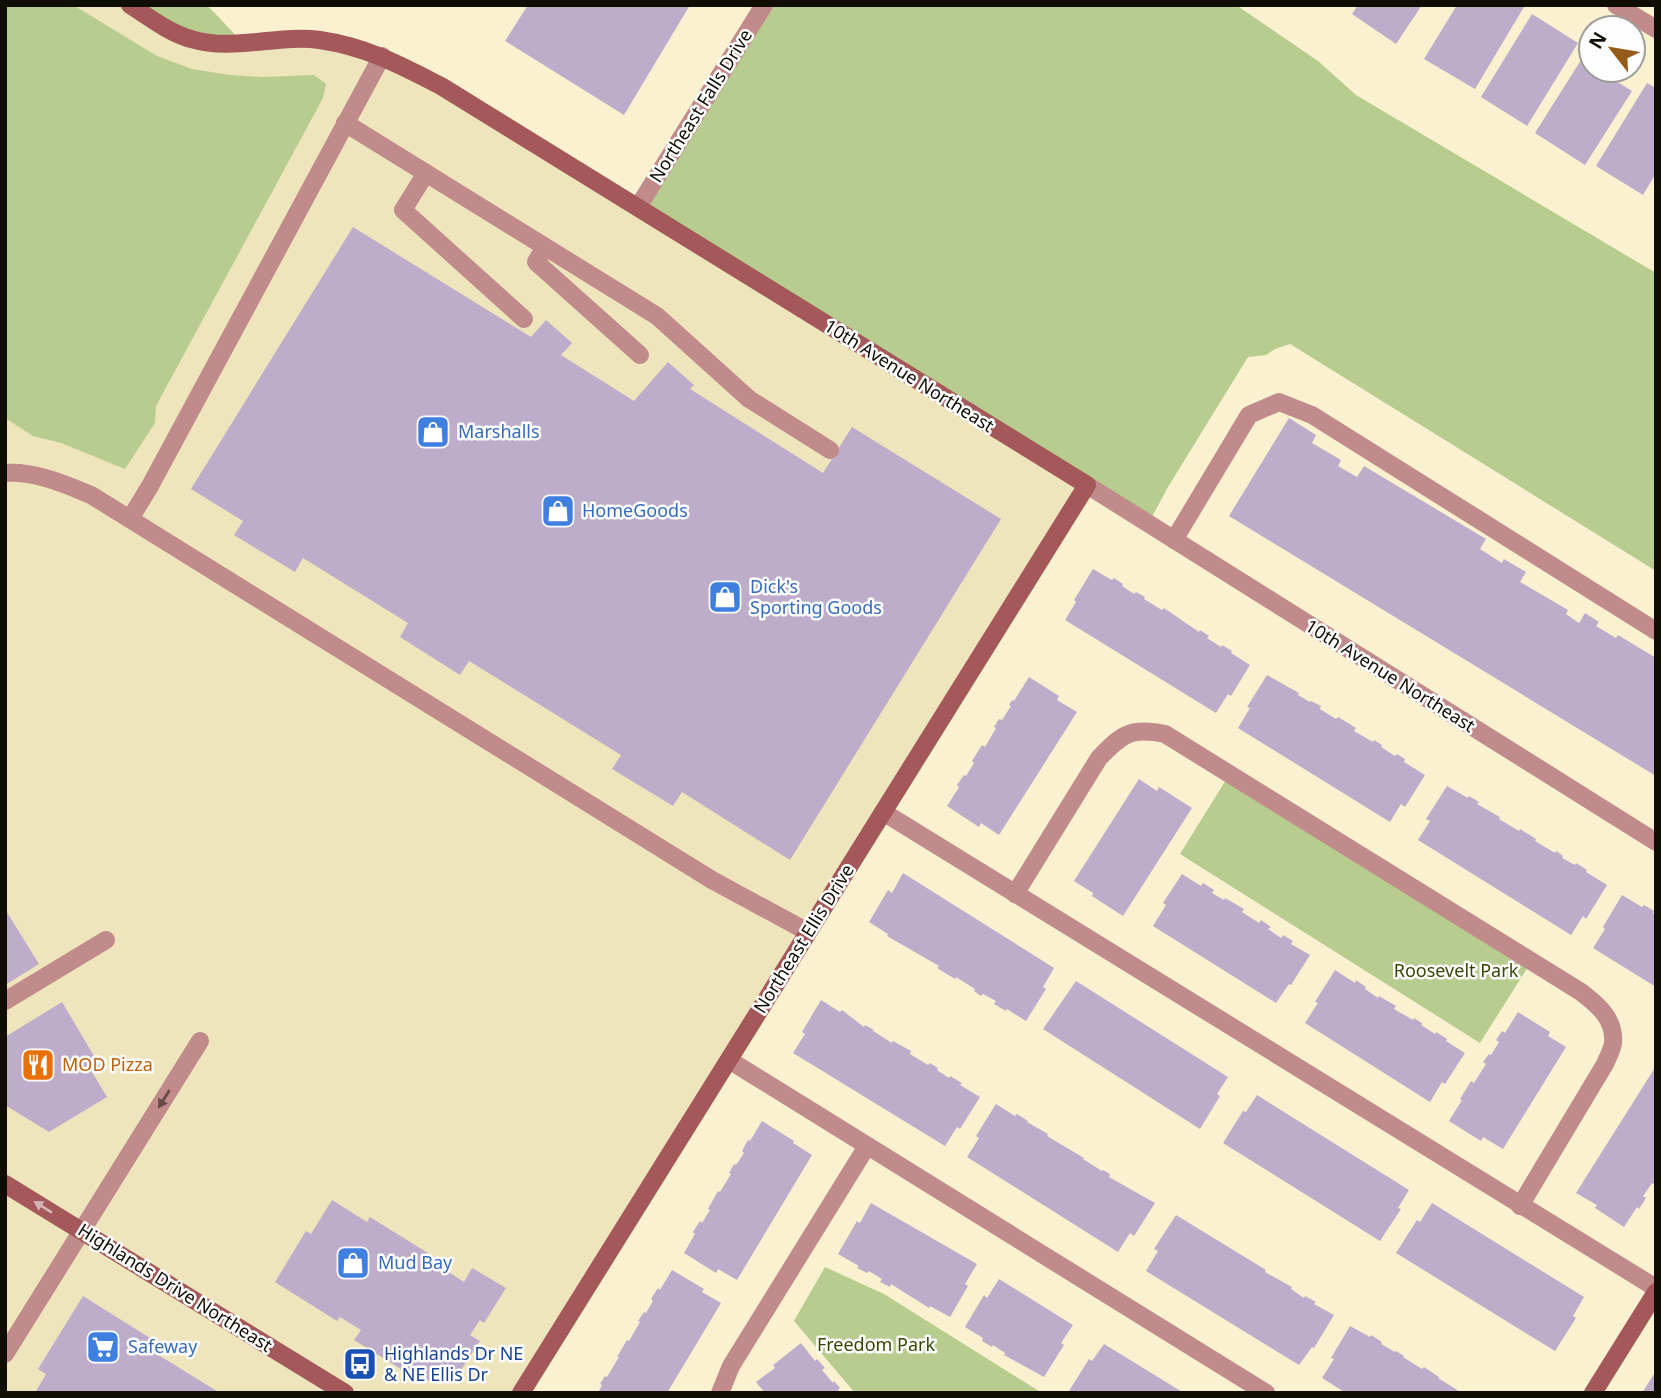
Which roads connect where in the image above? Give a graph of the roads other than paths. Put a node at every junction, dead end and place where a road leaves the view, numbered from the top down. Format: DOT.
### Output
graph roads {
  1 [pos="130,5"];
  2 [pos="764,5"];
  3 [pos="1616,5"];
  4 [pos="1656,29"];
  5 [pos="382,56"];
  6 [pos="345,123"];
  7 [pos="426,173"];
  8 [pos="638,207"];
  9 [pos="545,247"];
  10 [pos="524,319"];
  11 [pos="640,355"];
  12 [pos="830,450"];
  13 [pos="5,472"];
  14 [pos="1087,485"];
  15 [pos="130,519"];
  16 [pos="1174,540"];
  17 [pos="1656,631"];
  18 [pos="883,811"];
  19 [pos="1656,842"];
  20 [pos="1015,894"];
  21 [pos="808,932"];
  22 [pos="106,940"];
  23 [pos="5,1001"];
  24 [pos="200,1041"];
  25 [pos="729,1060"];
  26 [pos="867,1146"];
  27 [pos="5,1184"];
  28 [pos="1520,1206"];
  29 [pos="81,1230"];
  30 [pos="1656,1290"];
  31 [pos="12,1330"];
  32 [pos="5,1354"];
  33 [pos="345,1393"];
  34 [pos="521,1393"];
  35 [pos="720,1393"];
  36 [pos="1266,1393"];
  37 [pos="1593,1393"];
  1 -- 5 [label="street, 10th Avenue Northeast"];
  2 -- 8 [label="street, Northeast Falls Drive"];
  3 -- 4 [label="street"];
  5 -- 6 [label="street"];
  5 -- 8 [label="street, 10th Avenue Northeast"];
  6 -- 7 [label="street"];
  6 -- 15 [label="street"];
  7 -- 9 [label="street"];
  7 -- 10 [label="street"];
  8 -- 14 [label="street, 10th Avenue Northeast"];
  9 -- 11 [label="street"];
  9 -- 12 [label="street"];
  13 -- 15 [label="street"];
  14 -- 16 [label="street, 10th Avenue Northeast"];
  14 -- 18 [label="street, Northeast Ellis Drive"];
  15 -- 21 [label="street"];
  16 -- 17 [label="street"];
  16 -- 19 [label="street, 10th Avenue Northeast"];
  18 -- 20 [label="street"];
  18 -- 21 [label="street, Northeast Ellis Drive"];
  20 -- 28 [label="street"];
  20 -- 28 [label="street"];
  21 -- 25 [label="street, Northeast Ellis Drive"];
  22 -- 23 [label="street"];
  24 -- 29 [label="street, one-way"];
  25 -- 26 [label="street"];
  25 -- 34 [label="street, Northeast Ellis Drive"];
  26 -- 35 [label="street"];
  26 -- 36 [label="street"];
  29 -- 27 [label="street, Highlands Drive Northeast, one-way"];
  28 -- 30 [label="street"];
  29 -- 31 [label="street"];
  29 -- 33 [label="street, Highlands Drive Northeast"];
  30 -- 37 [label="street"];
  31 -- 32 [label="street"];
}
